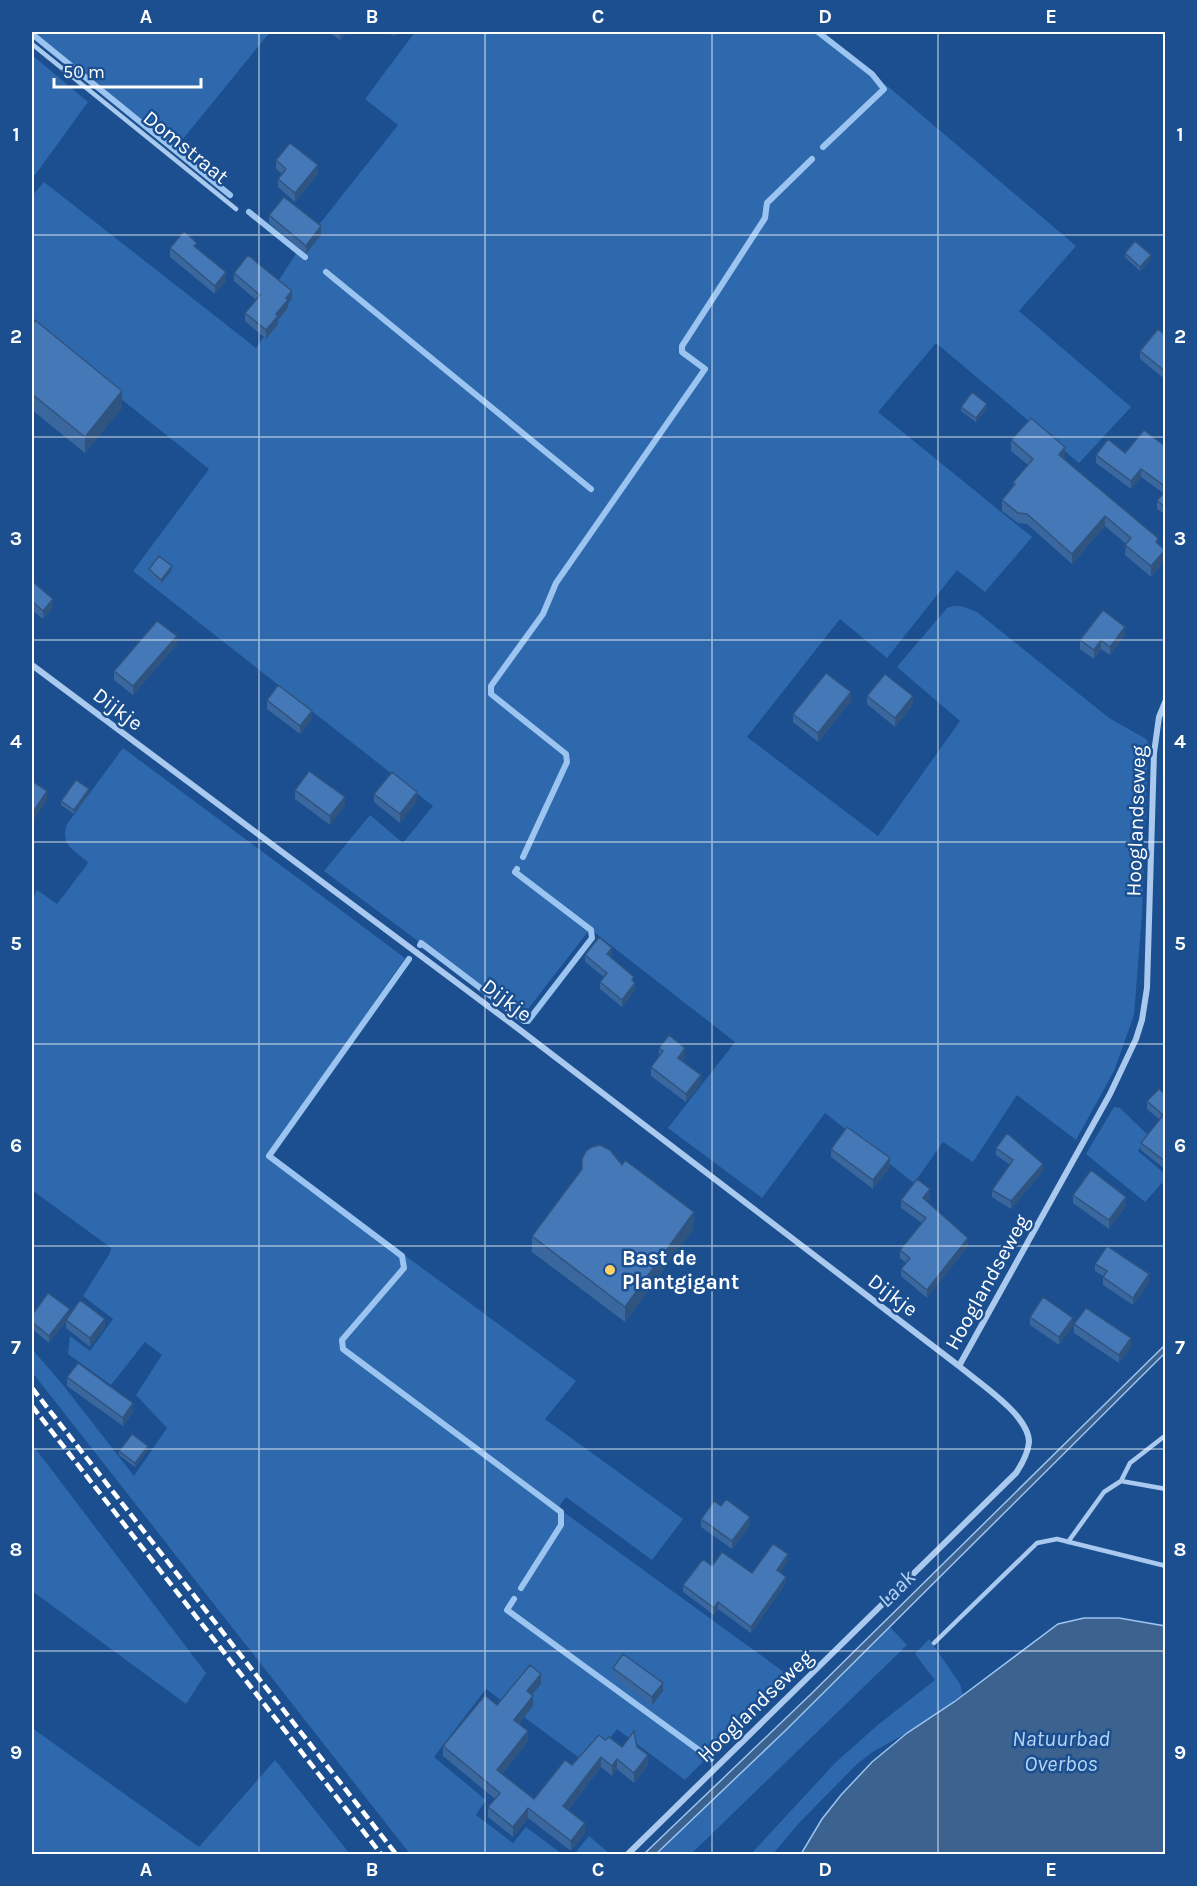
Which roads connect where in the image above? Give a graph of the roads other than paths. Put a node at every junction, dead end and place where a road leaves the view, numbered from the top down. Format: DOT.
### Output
graph roads {
  1 [pos="32,44"];
  2 [pos="236,209"];
  3 [pos="32,665"];
  4 [pos="1166,700"];
  5 [pos="959,1366"];
  6 [pos="1166,1436"];
  7 [pos="1121,1481"];
  8 [pos="1166,1489"];
  9 [pos="1068,1542"];
  10 [pos="1166,1566"];
  11 [pos="934,1643"];
  12 [pos="628,1854"];
  1 -- 2 [label="lane, Domstraat"];
  3 -- 5 [label="street, Dijkje"];
  4 -- 5 [label="street, Hooglandseweg"];
  5 -- 12 [label="street, Hooglandseweg"];
  6 -- 7 [label="lane"];
  7 -- 8 [label="lane"];
  7 -- 9 [label="lane"];
  9 -- 10 [label="lane"];
  9 -- 11 [label="lane"];
}
